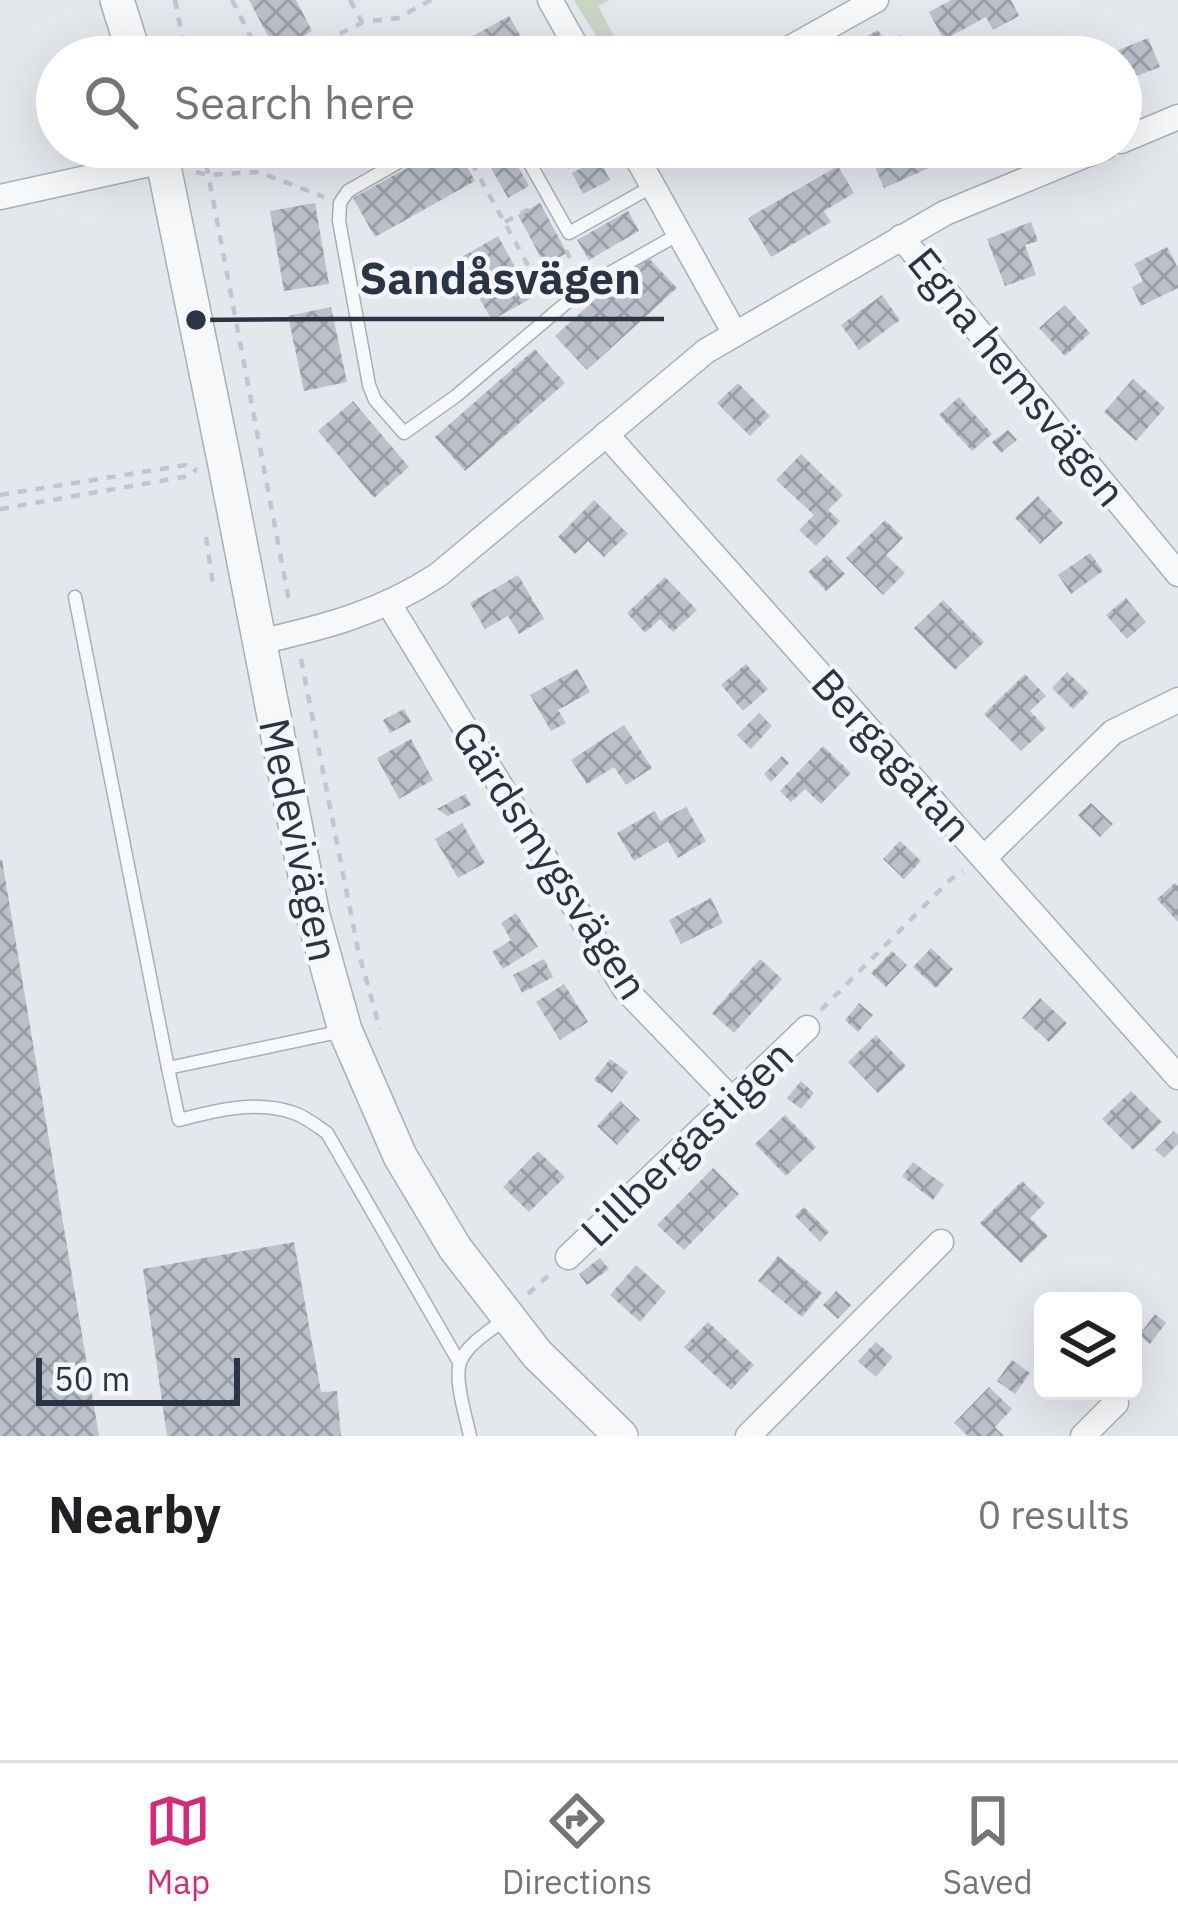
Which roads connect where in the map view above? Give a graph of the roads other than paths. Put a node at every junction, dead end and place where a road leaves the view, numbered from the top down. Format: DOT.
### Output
graph roads {
  1 [pos="117,0"];
  2 [pos="550,0"];
  3 [pos="876,0"];
  4 [pos="128,36"];
  5 [pos="570,36"];
  6 [pos="812,36"];
  7 [pos="1178,117"];
  8 [pos="1142,132"];
  9 [pos="109,168"];
  10 [pos="165,168"];
  11 [pos="388,168"];
  12 [pos="532,168"];
  13 [pos="643,168"];
  14 [pos="1055,168"];
  15 [pos="653,186"];
  16 [pos="0,197"];
  17 [pos="680,233"];
  18 [pos="901,237"];
  19 [pos="735,334"];
  20 [pos="606,434"];
  21 [pos="1178,574"];
  22 [pos="75,597"];
  23 [pos="389,604"];
  24 [pos="259,642"];
  25 [pos="1178,700"];
  26 [pos="984,858"];
  27 [pos="807,1028"];
  28 [pos="345,1030"];
  29 [pos="168,1067"];
  30 [pos="1178,1077"];
  31 [pos="731,1100"];
  32 [pos="941,1243"];
  33 [pos="568,1257"];
  34 [pos="514,1309"];
  35 [pos="459,1362"];
  36 [pos="1116,1403"];
  37 [pos="470,1436"];
  38 [pos="621,1436"];
  39 [pos="748,1436"];
  40 [pos="1083,1436"];
  1 -- 4 [label="street"];
  2 -- 5 [label="street"];
  3 -- 6 [label="street"];
  7 -- 8 [label="street"];
  9 -- 16 [label="street, Medevivägen"];
  10 -- 24 [label="street, Medevivägen"];
  11 -- 17 [label="lane"];
  12 -- 15 [label="lane"];
  13 -- 15 [label="street"];
  14 -- 18 [label="street"];
  15 -- 17 [label="street"];
  17 -- 19 [label="street"];
  18 -- 19 [label="street"];
  18 -- 21 [label="street, Egna hemsvägen"];
  19 -- 20 [label="street"];
  20 -- 23 [label="street"];
  20 -- 26 [label="street, Bergagatan"];
  22 -- 29 [label="lane"];
  23 -- 24 [label="street"];
  23 -- 31 [label="street, Gärdsmygsvägen"];
  24 -- 28 [label="street, Medevivägen"];
  25 -- 26 [label="street"];
  26 -- 30 [label="street, Bergagatan"];
  27 -- 31 [label="street, Lillbergastigen"];
  28 -- 29 [label="lane"];
  28 -- 34 [label="street, Medevivägen"];
  29 -- 35 [label="lane"];
  31 -- 33 [label="street, Lillbergastigen"];
  32 -- 39 [label="street"];
  34 -- 35 [label="lane"];
  34 -- 38 [label="street, Medevivägen"];
  35 -- 37 [label="lane"];
  36 -- 40 [label="street"];
}
